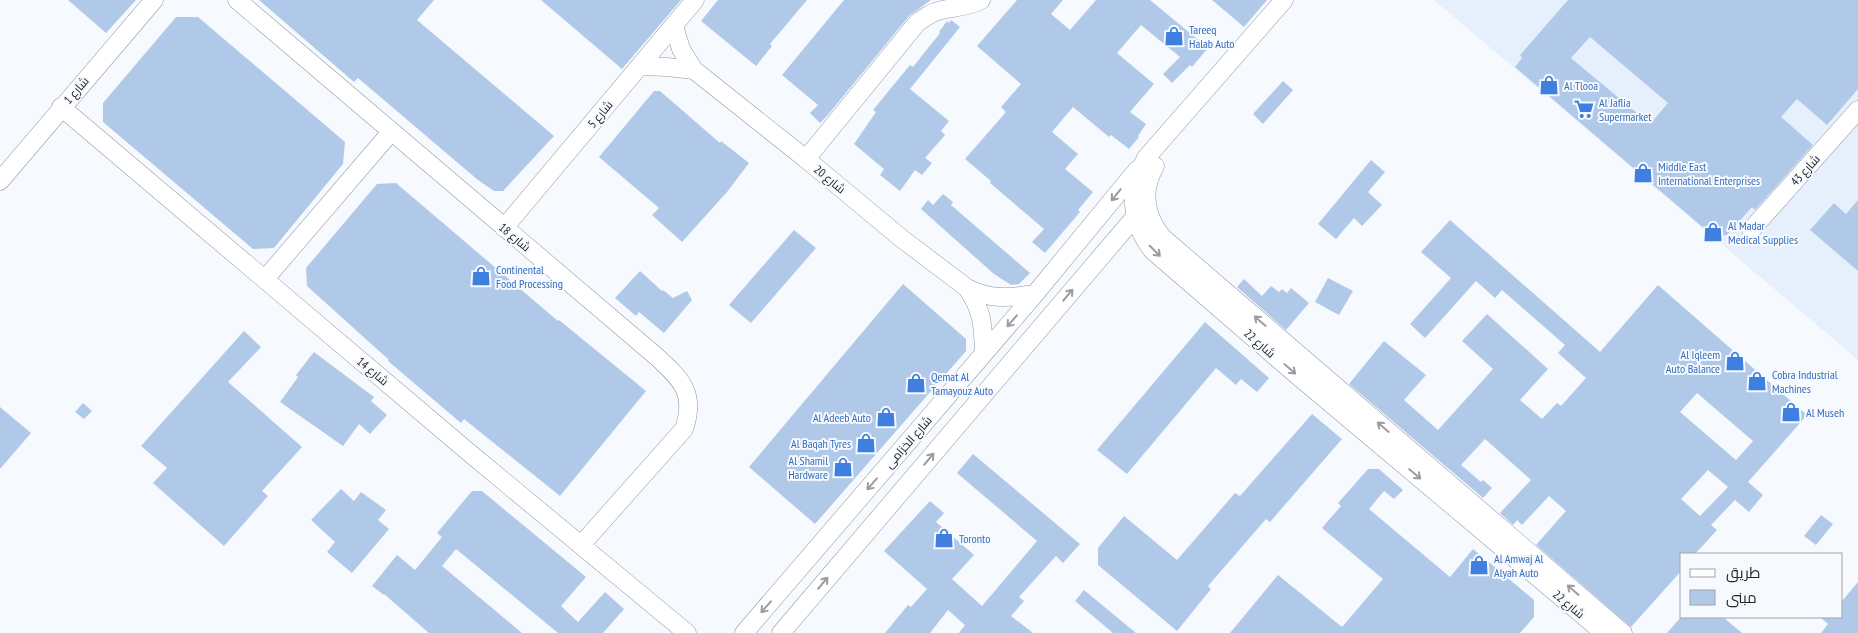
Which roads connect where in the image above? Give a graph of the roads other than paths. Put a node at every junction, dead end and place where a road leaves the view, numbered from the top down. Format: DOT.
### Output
graph roads {
  1 [pos="154,0"];
  2 [pos="237,0"];
  3 [pos="696,0"];
  4 [pos="981,0"];
  5 [pos="1284,0"];
  6 [pos="1291,0"];
  7 [pos="674,26"];
  8 [pos="640,66"];
  9 [pos="694,70"];
  10 [pos="61,107"];
  11 [pos="1858,110"];
  12 [pos="391,132"];
  13 [pos="1146,158"];
  14 [pos="806,159"];
  15 [pos="0,181"];
  16 [pos="1140,210"];
  17 [pos="504,228"];
  18 [pos="1752,230"];
  19 [pos="265,279"];
  20 [pos="967,288"];
  21 [pos="1035,294"];
  22 [pos="984,353"];
  23 [pos="581,545"];
  24 [pos="686,633"];
  25 [pos="744,633"];
  26 [pos="780,633"];
  27 [pos="1604,633"];
  28 [pos="1623,633"];
  1 -- 10 [label="street, شارع 1"];
  2 -- 12 [label="street, شارع 18"];
  3 -- 7 [label="street, شارع 5"];
  4 -- 14 [label="street"];
  5 -- 13 [label="street, شارع 22"];
  6 -- 16 [label="street, شارع 22"];
  7 -- 8 [label="street, شارع 5"];
  7 -- 9 [label="street, شارع 20"];
  8 -- 9 [label="street"];
  8 -- 17 [label="street, شارع 5"];
  9 -- 14 [label="street, شارع 20"];
  10 -- 15 [label="street, شارع 1"];
  10 -- 19 [label="street, شارع 14"];
  11 -- 18 [label="street, شارع 43"];
  12 -- 17 [label="street, شارع 18"];
  12 -- 19 [label="street"];
  13 -- 16 [label="street, شارع 22"];
  13 -- 21 [label="street, شارع الخزامى, one-way"];
  14 -- 20 [label="street, شارع 20"];
  26 -- 16 [label="street, one-way"];
  16 -- 27 [label="street, شارع 22, one-way"];
  28 -- 16 [label="street, شارع 22, one-way"];
  17 -- 23 [label="street, شارع 18"];
  19 -- 23 [label="street, شارع 14"];
  20 -- 21 [label="street, شارع 20"];
  20 -- 22 [label="street, شارع 20"];
  21 -- 22 [label="street, شارع الخزامى, one-way"];
  22 -- 25 [label="street, شارع الخزامى, one-way"];
  23 -- 24 [label="street, شارع 14"];
}
